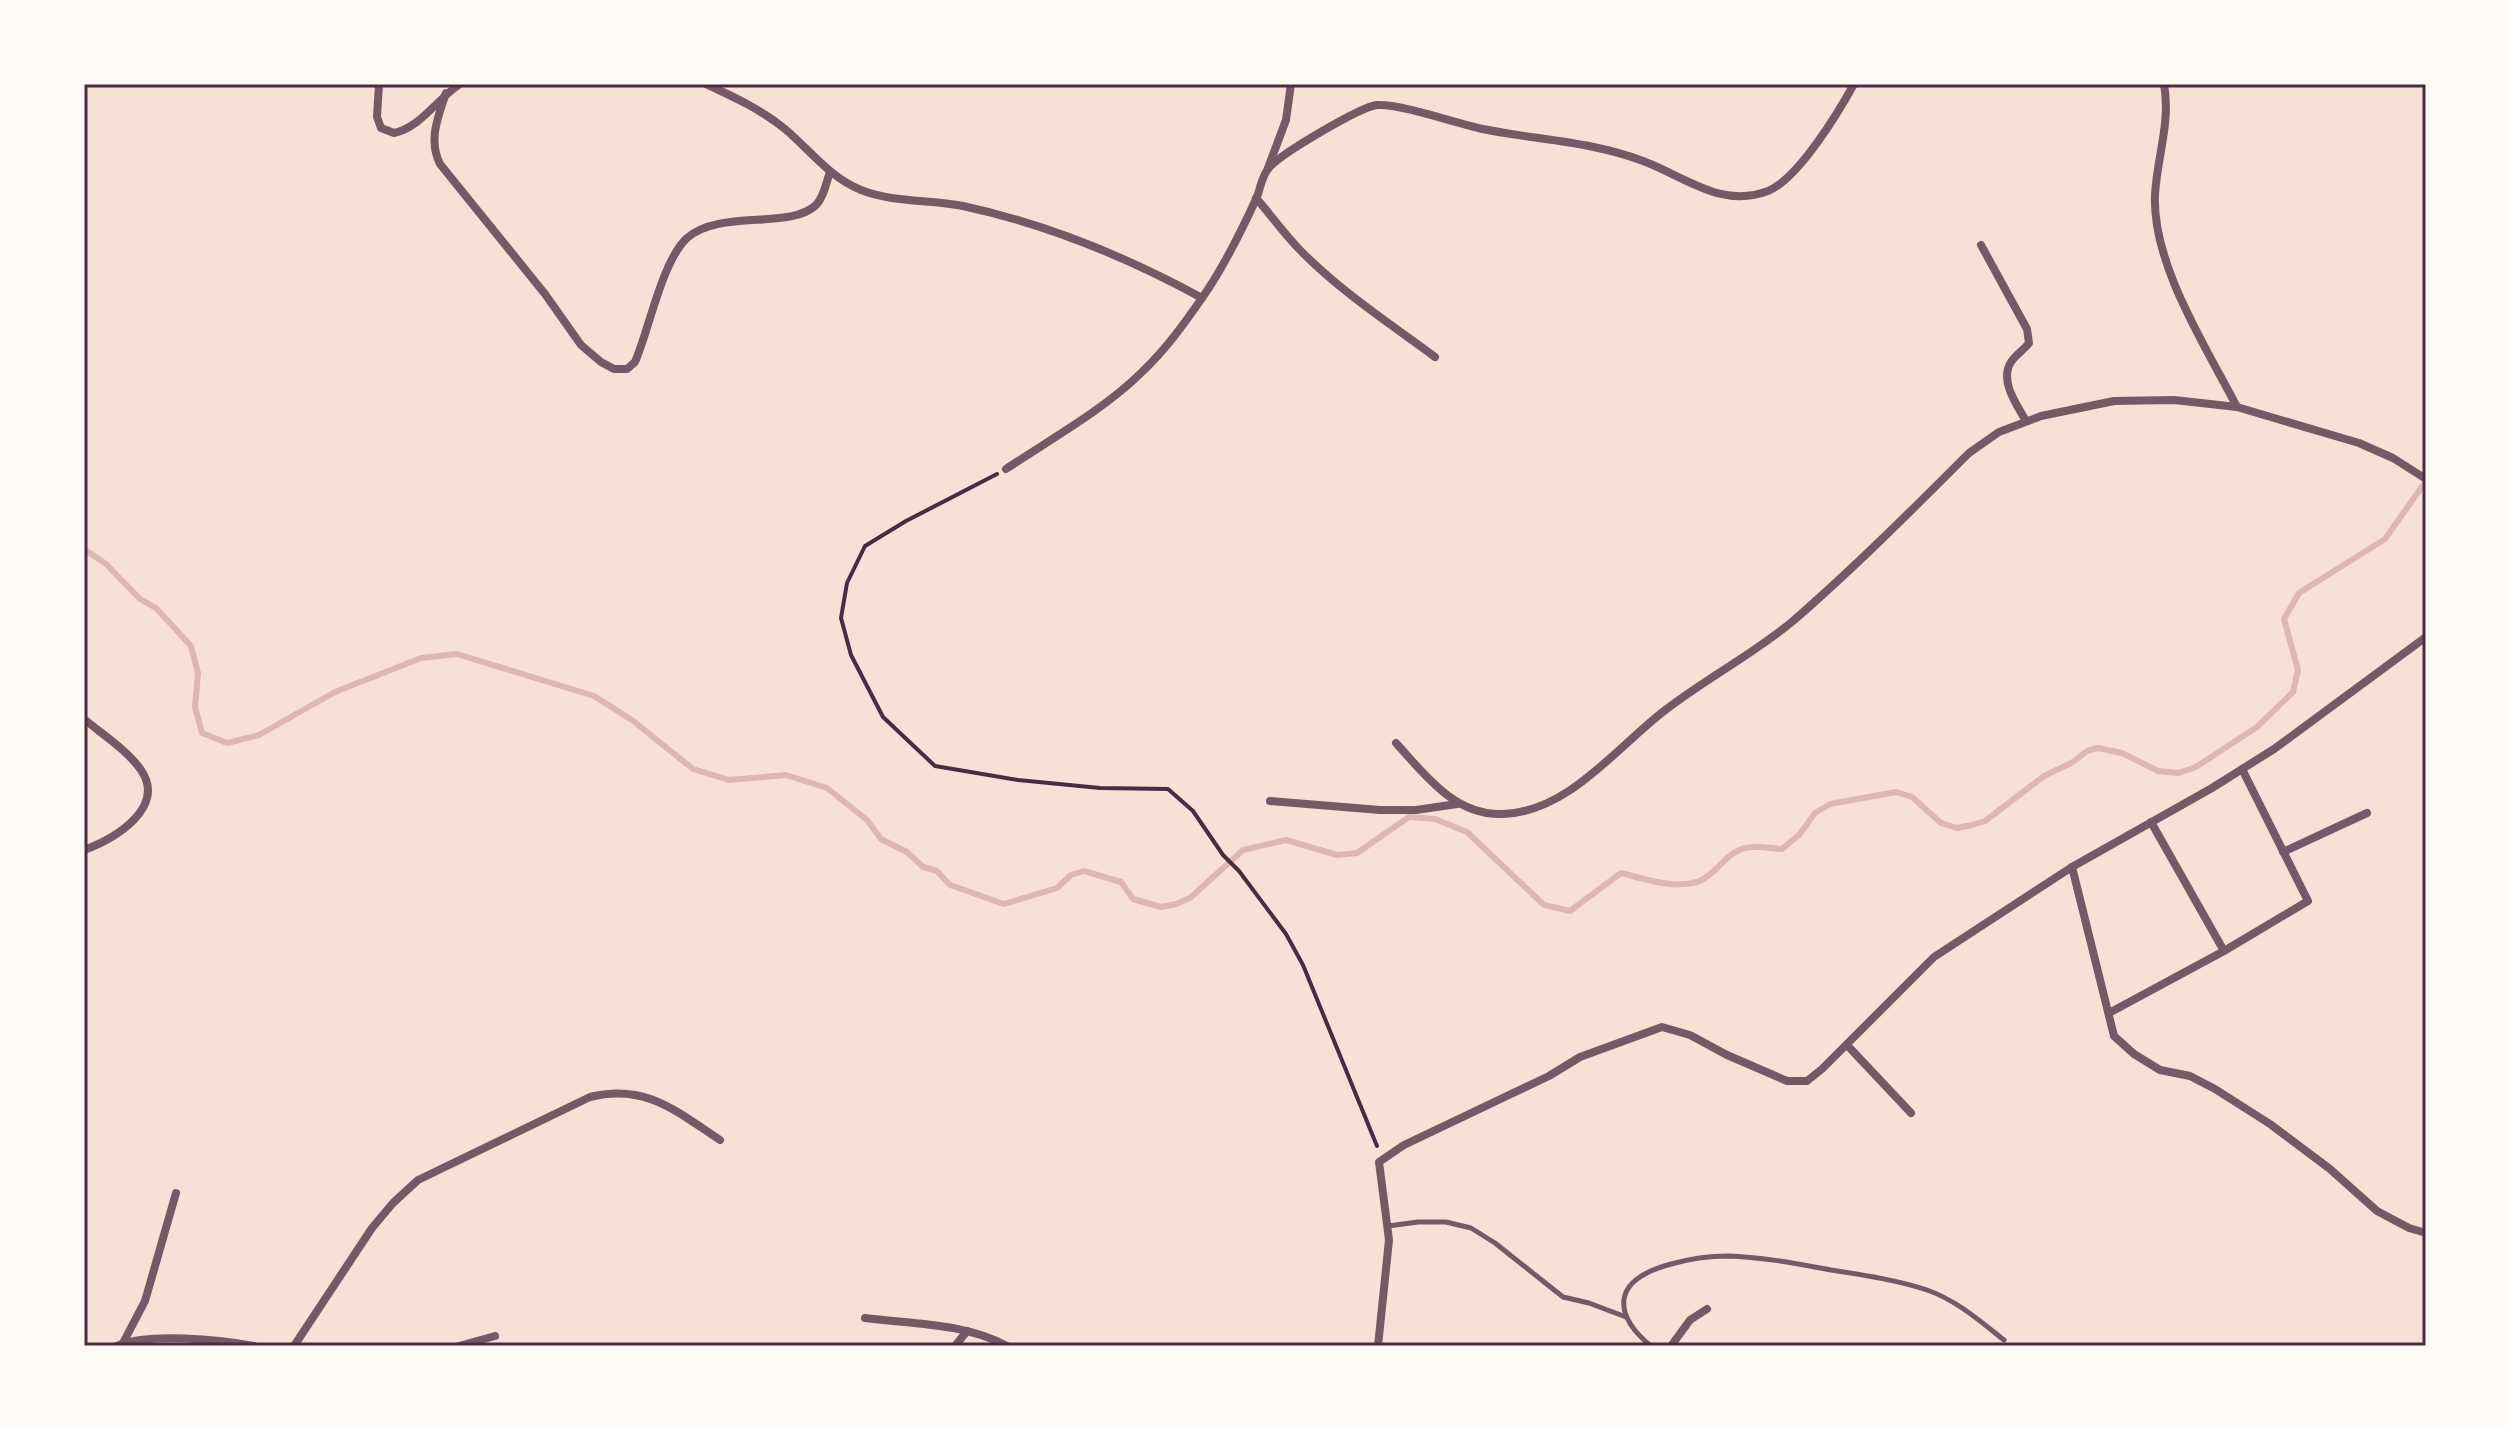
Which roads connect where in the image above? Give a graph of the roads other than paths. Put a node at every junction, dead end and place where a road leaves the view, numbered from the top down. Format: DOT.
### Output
graph roads {
  1 [pos="379,84"];
  2 [pos="460,84"];
  3 [pos="706,84"];
  4 [pos="1291,84"];
  5 [pos="1854,84"];
  6 [pos="2164,84"];
  7 [pos="446,93"];
  8 [pos="1268,169"];
  9 [pos="830,172"];
  10 [pos="1256,198"];
  11 [pos="1981,245"];
  12 [pos="1202,298"];
  13 [pos="1435,357"];
  14 [pos="2237,407"];
  15 [pos="2026,421"];
  16 [pos="1006,469"];
  17 [pos="2426,479"];
  18 [pos="2426,637"];
  19 [pos="84,719"];
  20 [pos="1396,743"];
  21 [pos="2242,769"];
  22 [pos="1270,801"];
  23 [pos="1457,804"];
  24 [pos="2367,813"];
  25 [pos="2151,822"];
  26 [pos="84,850"];
  27 [pos="2283,852"];
  28 [pos="2072,867"];
  29 [pos="2224,951"];
  30 [pos="2109,1013"];
  31 [pos="1847,1045"];
  32 [pos="1911,1113"];
  33 [pos="720,1140"];
  34 [pos="176,1193"];
  35 [pos="1387,1226"];
  36 [pos="2426,1233"];
  37 [pos="1707,1309"];
  38 [pos="1626,1317"];
  39 [pos="865,1318"];
  40 [pos="967,1331"];
  41 [pos="495,1336"];
  42 [pos="2004,1340"];
  43 [pos="120,1345"];
  44 [pos="253,1346"];
  45 [pos="294,1346"];
  46 [pos="459,1346"];
  47 [pos="955,1346"];
  48 [pos="1007,1346"];
  49 [pos="1378,1346"];
  50 [pos="1651,1346"];
  51 [pos="1671,1346"];
  1 -- 7 [label="street"];
  2 -- 7 [label="street"];
  3 -- 9 [label="street"];
  4 -- 8 [label="street"];
  5 -- 8 [label="street"];
  6 -- 14 [label="street"];
  7 -- 9 [label="street"];
  8 -- 10 [label="street"];
  9 -- 12 [label="street"];
  10 -- 12 [label="street"];
  10 -- 13 [label="street"];
  11 -- 15 [label="street"];
  12 -- 16 [label="street"];
  14 -- 15 [label="street"];
  14 -- 17 [label="street"];
  15 -- 23 [label="street"];
  18 -- 21 [label="street"];
  19 -- 26 [label="street"];
  20 -- 23 [label="street"];
  21 -- 25 [label="street"];
  21 -- 27 [label="street"];
  22 -- 23 [label="street"];
  24 -- 27 [label="street"];
  25 -- 28 [label="street"];
  25 -- 29 [label="street"];
  27 -- 29 [label="street"];
  28 -- 30 [label="street"];
  28 -- 31 [label="street"];
  29 -- 30 [label="street"];
  30 -- 36 [label="street"];
  31 -- 32 [label="street"];
  31 -- 35 [label="street"];
  33 -- 45 [label="street"];
  34 -- 43 [label="street"];
  35 -- 38 [label="lane"];
  35 -- 49 [label="street"];
  37 -- 51 [label="street"];
  38 -- 42 [label="lane"];
  38 -- 50 [label="lane"];
  39 -- 40 [label="street"];
  40 -- 47 [label="street"];
  40 -- 48 [label="street"];
  41 -- 46 [label="street"];
  43 -- 44 [label="street"];
}
